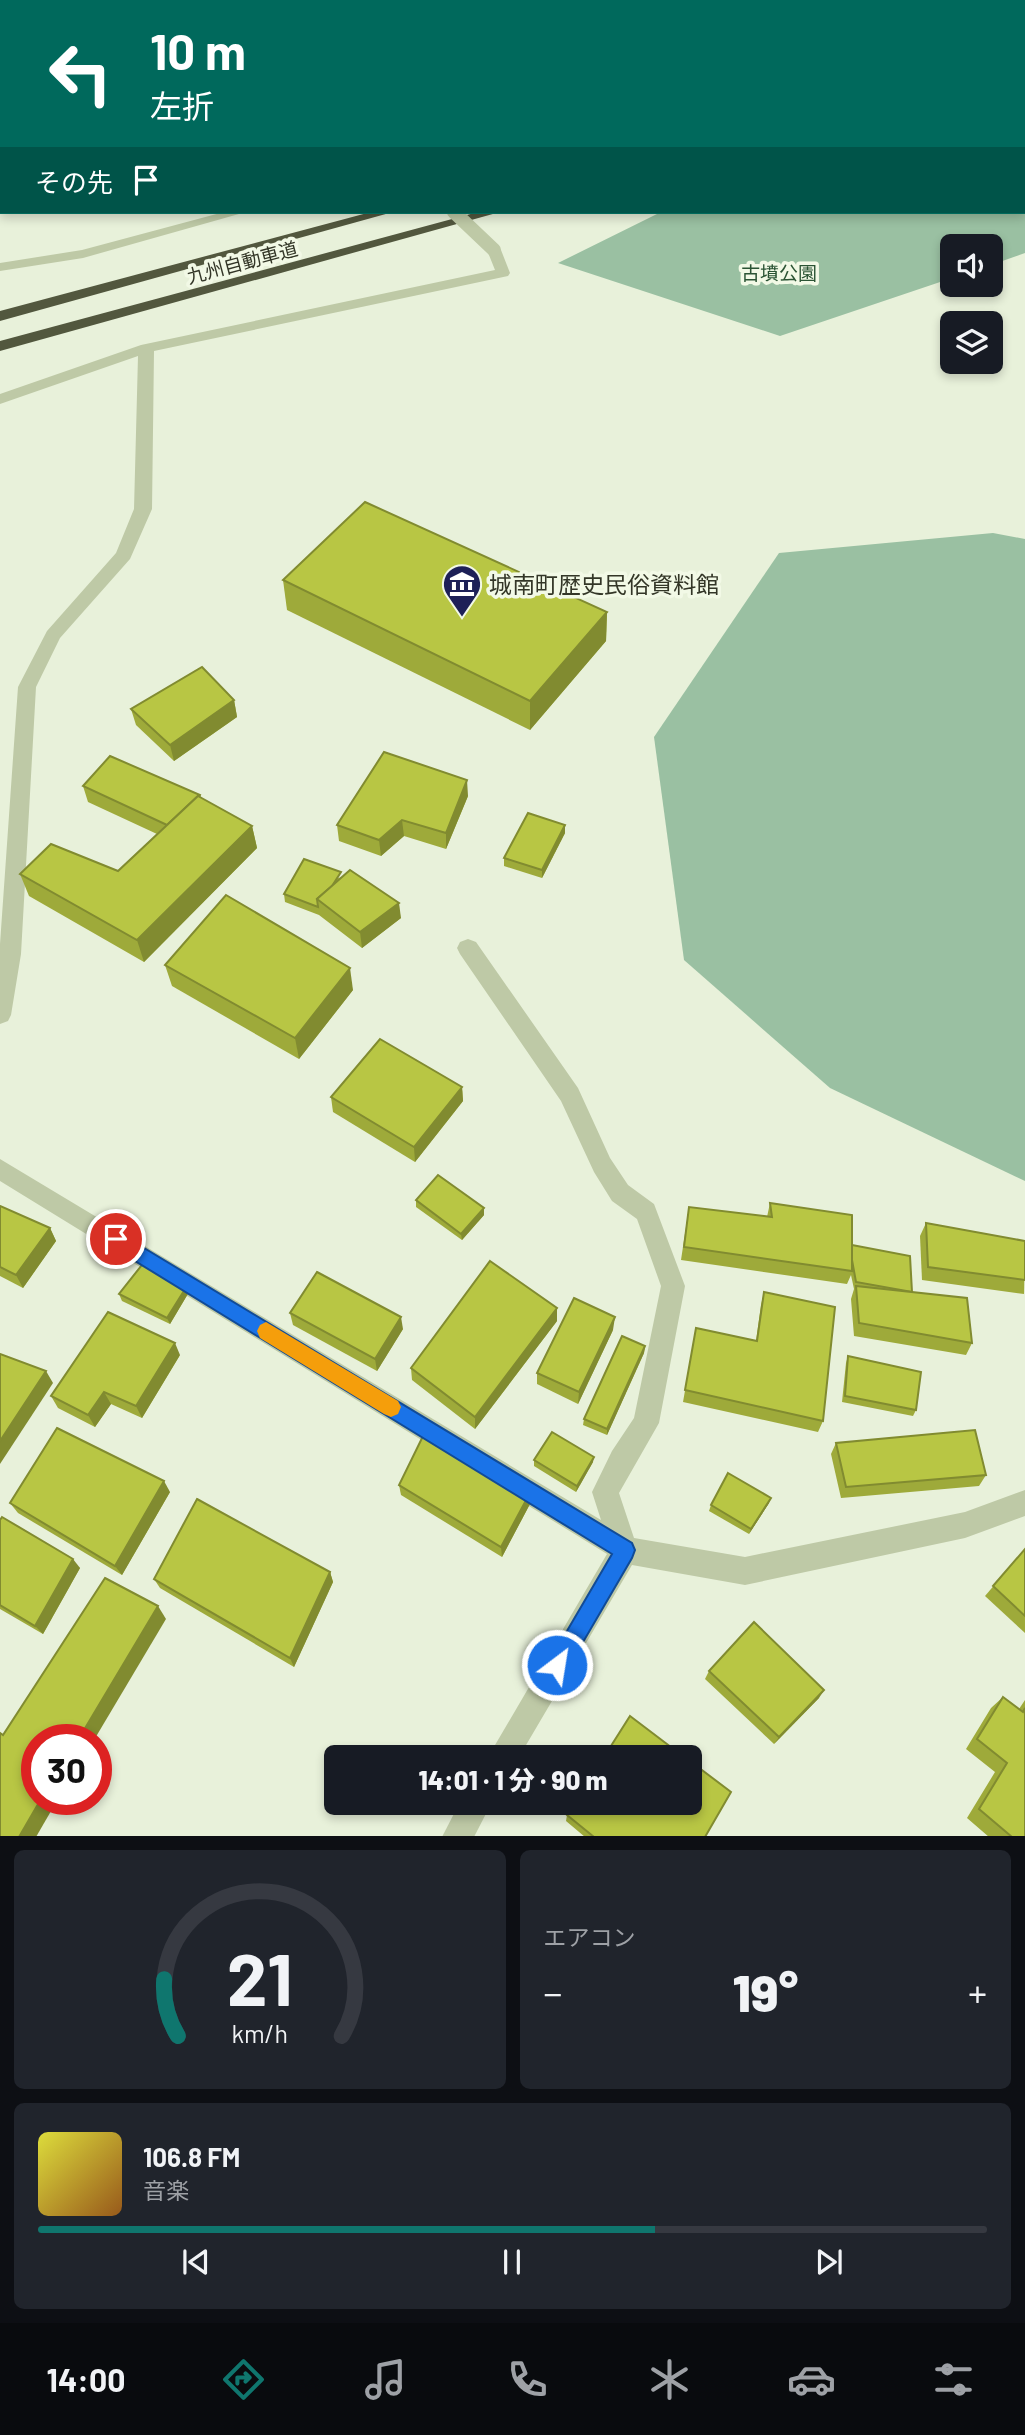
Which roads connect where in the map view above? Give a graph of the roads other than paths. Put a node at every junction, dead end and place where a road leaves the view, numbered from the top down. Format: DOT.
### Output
graph roads {
  1 [pos="232,214"];
  2 [pos="379,214"];
  3 [pos="456,214"];
  4 [pos="486,214"];
  5 [pos="0,267"];
  6 [pos="0,316"];
  7 [pos="0,346"];
  8 [pos="146,348"];
  9 [pos="0,400"];
  10 [pos="468,948"];
  11 [pos="0,1016"];
  12 [pos="0,1169"];
  13 [pos="1025,1503"];
  14 [pos="625,1550"];
  15 [pos="510,1745"];
  16 [pos="469,1815"];
  17 [pos="457,1836"];
  1 -- 5 [label="street"];
  2 -- 6 [label="highway, 九州自動車道"];
  3 -- 8 [label="street, bridge"];
  4 -- 7 [label="highway, 九州自動車道"];
  8 -- 9 [label="street"];
  8 -- 11 [label="street"];
  10 -- 14 [label="street"];
  12 -- 14 [label="street"];
  13 -- 14 [label="street"];
  14 -- 15 [label="street"];
  16 -- 17 [label="street"];
}
